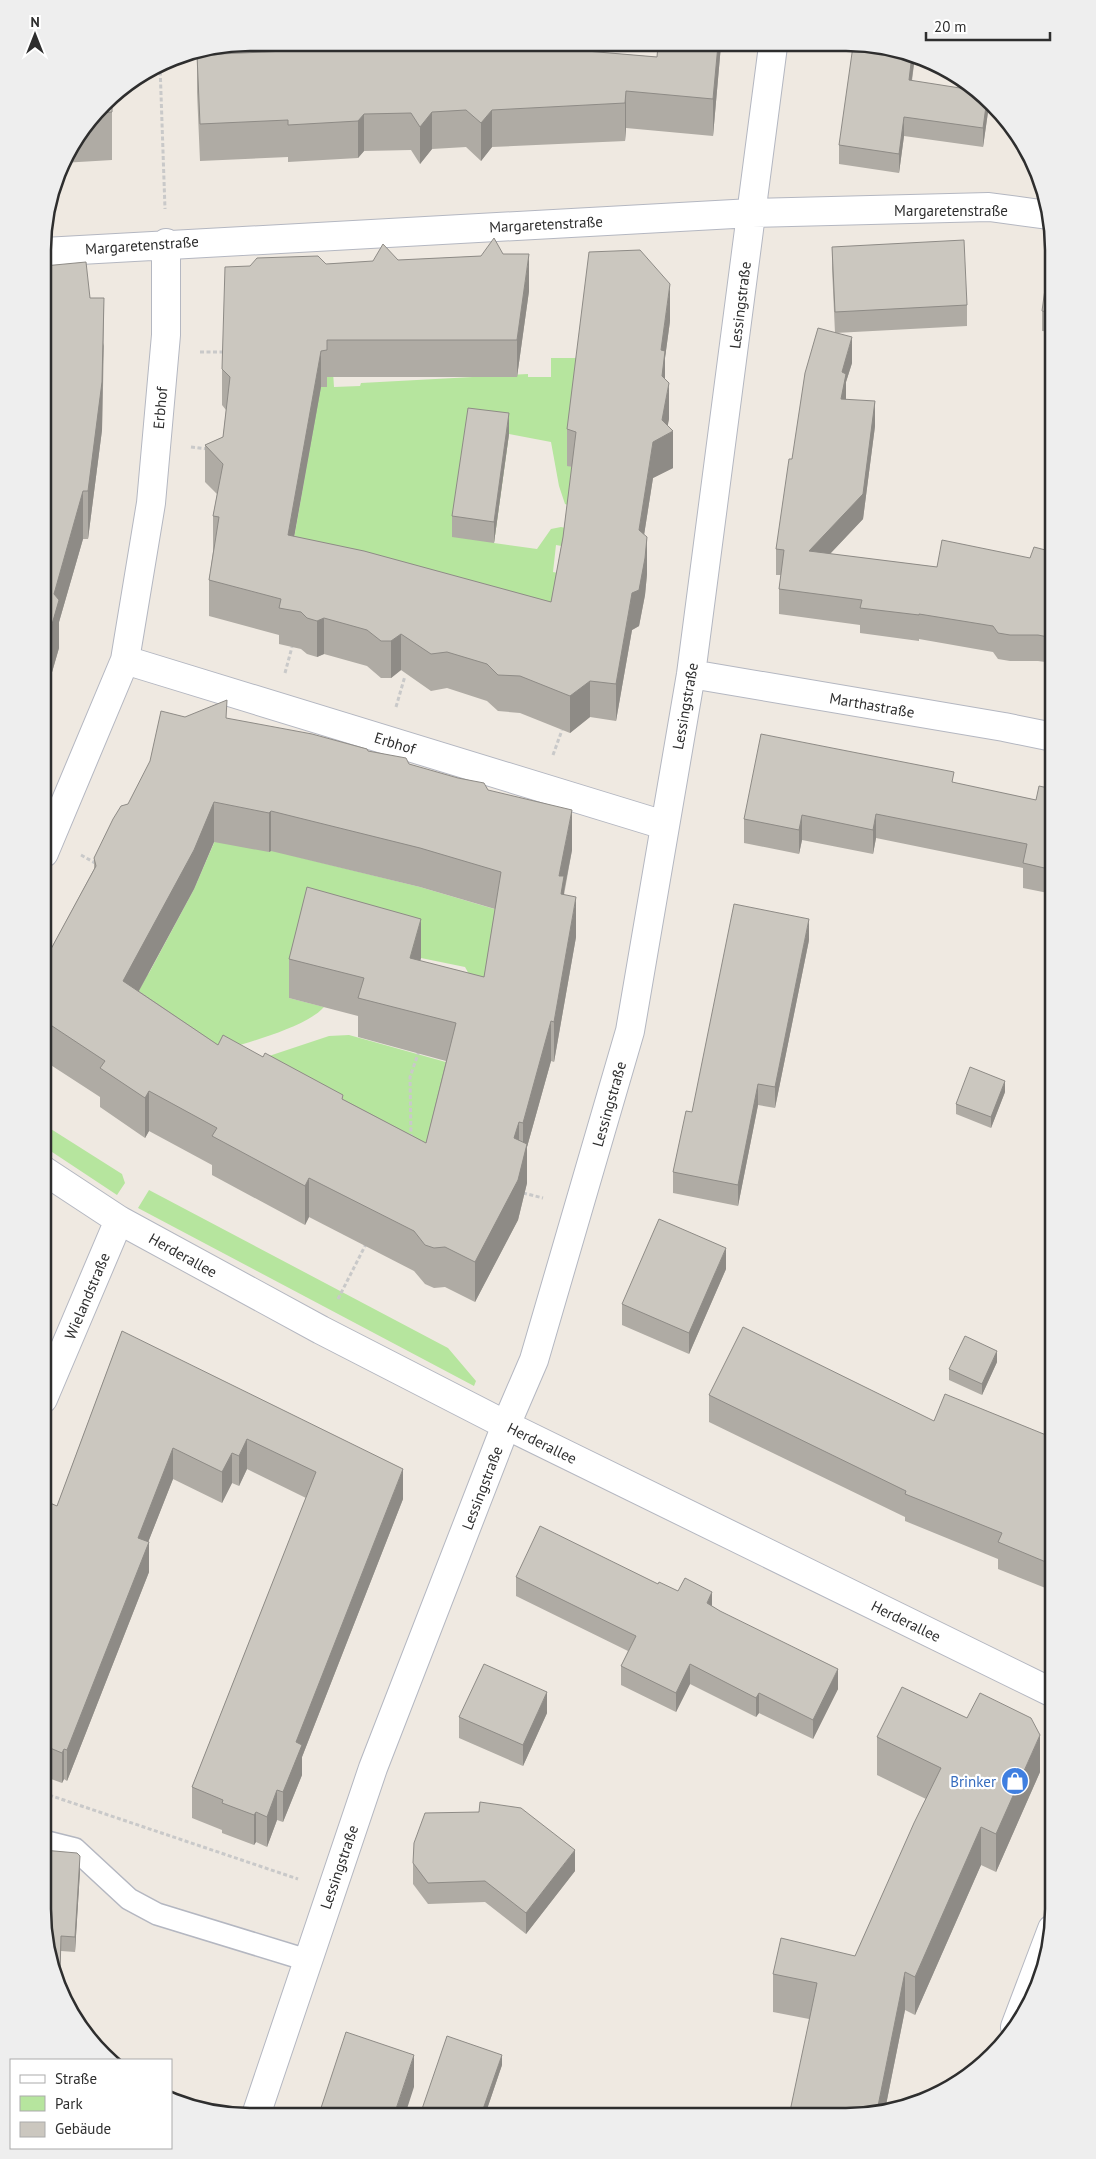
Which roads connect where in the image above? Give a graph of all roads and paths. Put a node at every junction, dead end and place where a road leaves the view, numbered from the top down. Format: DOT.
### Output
graph roads {
  1 [pos="772,51"];
  2 [pos="160,73"];
  3 [pos="752,212"];
  4 [pos="1041,214"];
  5 [pos="166,243"];
  6 [pos="51,251"];
  7 [pos="125,660"];
  8 [pos="691,674"];
  9 [pos="1045,735"];
  10 [pos="664,825"];
  11 [pos="51,837"];
  12 [pos="420,1048"];
  13 [pos="411,1141"];
  14 [pos="51,1175"];
  15 [pos="520,1193"];
  16 [pos="547,1199"];
  17 [pos="119,1220"];
  18 [pos="369,1239"];
  19 [pos="321,1330"];
  20 [pos="51,1380"];
  21 [pos="506,1425"];
  22 [pos="1045,1689"];
  23 [pos="51,1796"];
  24 [pos="51,1843"];
  25 [pos="331,1890"];
  26 [pos="307,1960"];
  27 [pos="258,2108"];
  1 -- 3 [label="street, Lessingstraße"];
  2 -- 5 [label="path"];
  3 -- 4 [label="street, Margaretenstraße"];
  3 -- 5 [label="street, Margaretenstraße"];
  3 -- 8 [label="street, Lessingstraße"];
  5 -- 6 [label="street, Margaretenstraße"];
  5 -- 7 [label="street, Erbhof"];
  7 -- 10 [label="street, Erbhof"];
  7 -- 11 [label="street, Erbhof"];
  8 -- 9 [label="street, Marthastraße"];
  8 -- 10 [label="street, Lessingstraße"];
  10 -- 21 [label="street, Lessingstraße"];
  12 -- 13 [label="path"];
  14 -- 17 [label="street, Herderallee"];
  15 -- 16 [label="path"];
  17 -- 19 [label="street, Herderallee"];
  17 -- 20 [label="street, Wielandstraße"];
  18 -- 19 [label="path"];
  19 -- 21 [label="street, Herderallee"];
  21 -- 22 [label="street, Herderallee"];
  21 -- 25 [label="street, Lessingstraße"];
  23 -- 25 [label="path"];
  24 -- 26 [label="lane"];
  25 -- 26 [label="street, Lessingstraße"];
  26 -- 27 [label="street, Lessingstraße"];
}
